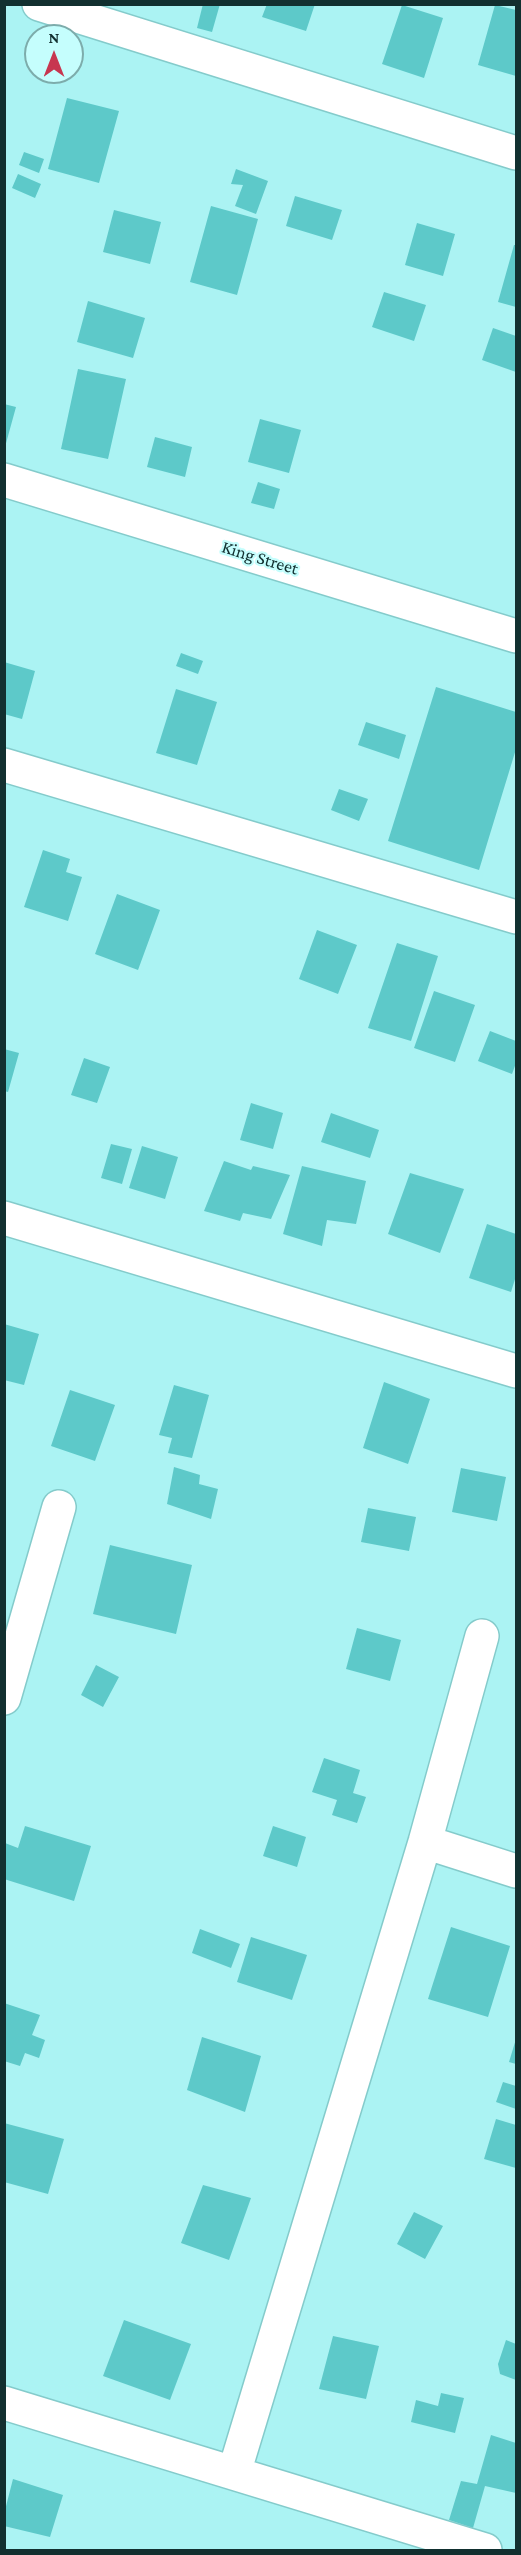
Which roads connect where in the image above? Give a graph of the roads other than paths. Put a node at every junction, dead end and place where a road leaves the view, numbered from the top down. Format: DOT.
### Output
graph roads {
  1 [pos="39,4"];
  2 [pos="516,153"];
  3 [pos="4,480"];
  4 [pos="516,636"];
  5 [pos="4,765"];
  6 [pos="516,917"];
  7 [pos="4,1218"];
  8 [pos="516,1371"];
  9 [pos="59,1507"];
  10 [pos="482,1636"];
  11 [pos="4,1698"];
  12 [pos="425,1842"];
  13 [pos="516,1871"];
  14 [pos="4,2403"];
  15 [pos="234,2473"];
  16 [pos="485,2550"];
  1 -- 2 [label="street"];
  3 -- 4 [label="street, King Street"];
  5 -- 6 [label="street"];
  7 -- 8 [label="street"];
  9 -- 11 [label="street"];
  10 -- 12 [label="street"];
  12 -- 13 [label="street"];
  12 -- 15 [label="street"];
  14 -- 15 [label="street"];
  15 -- 16 [label="street"];
}
